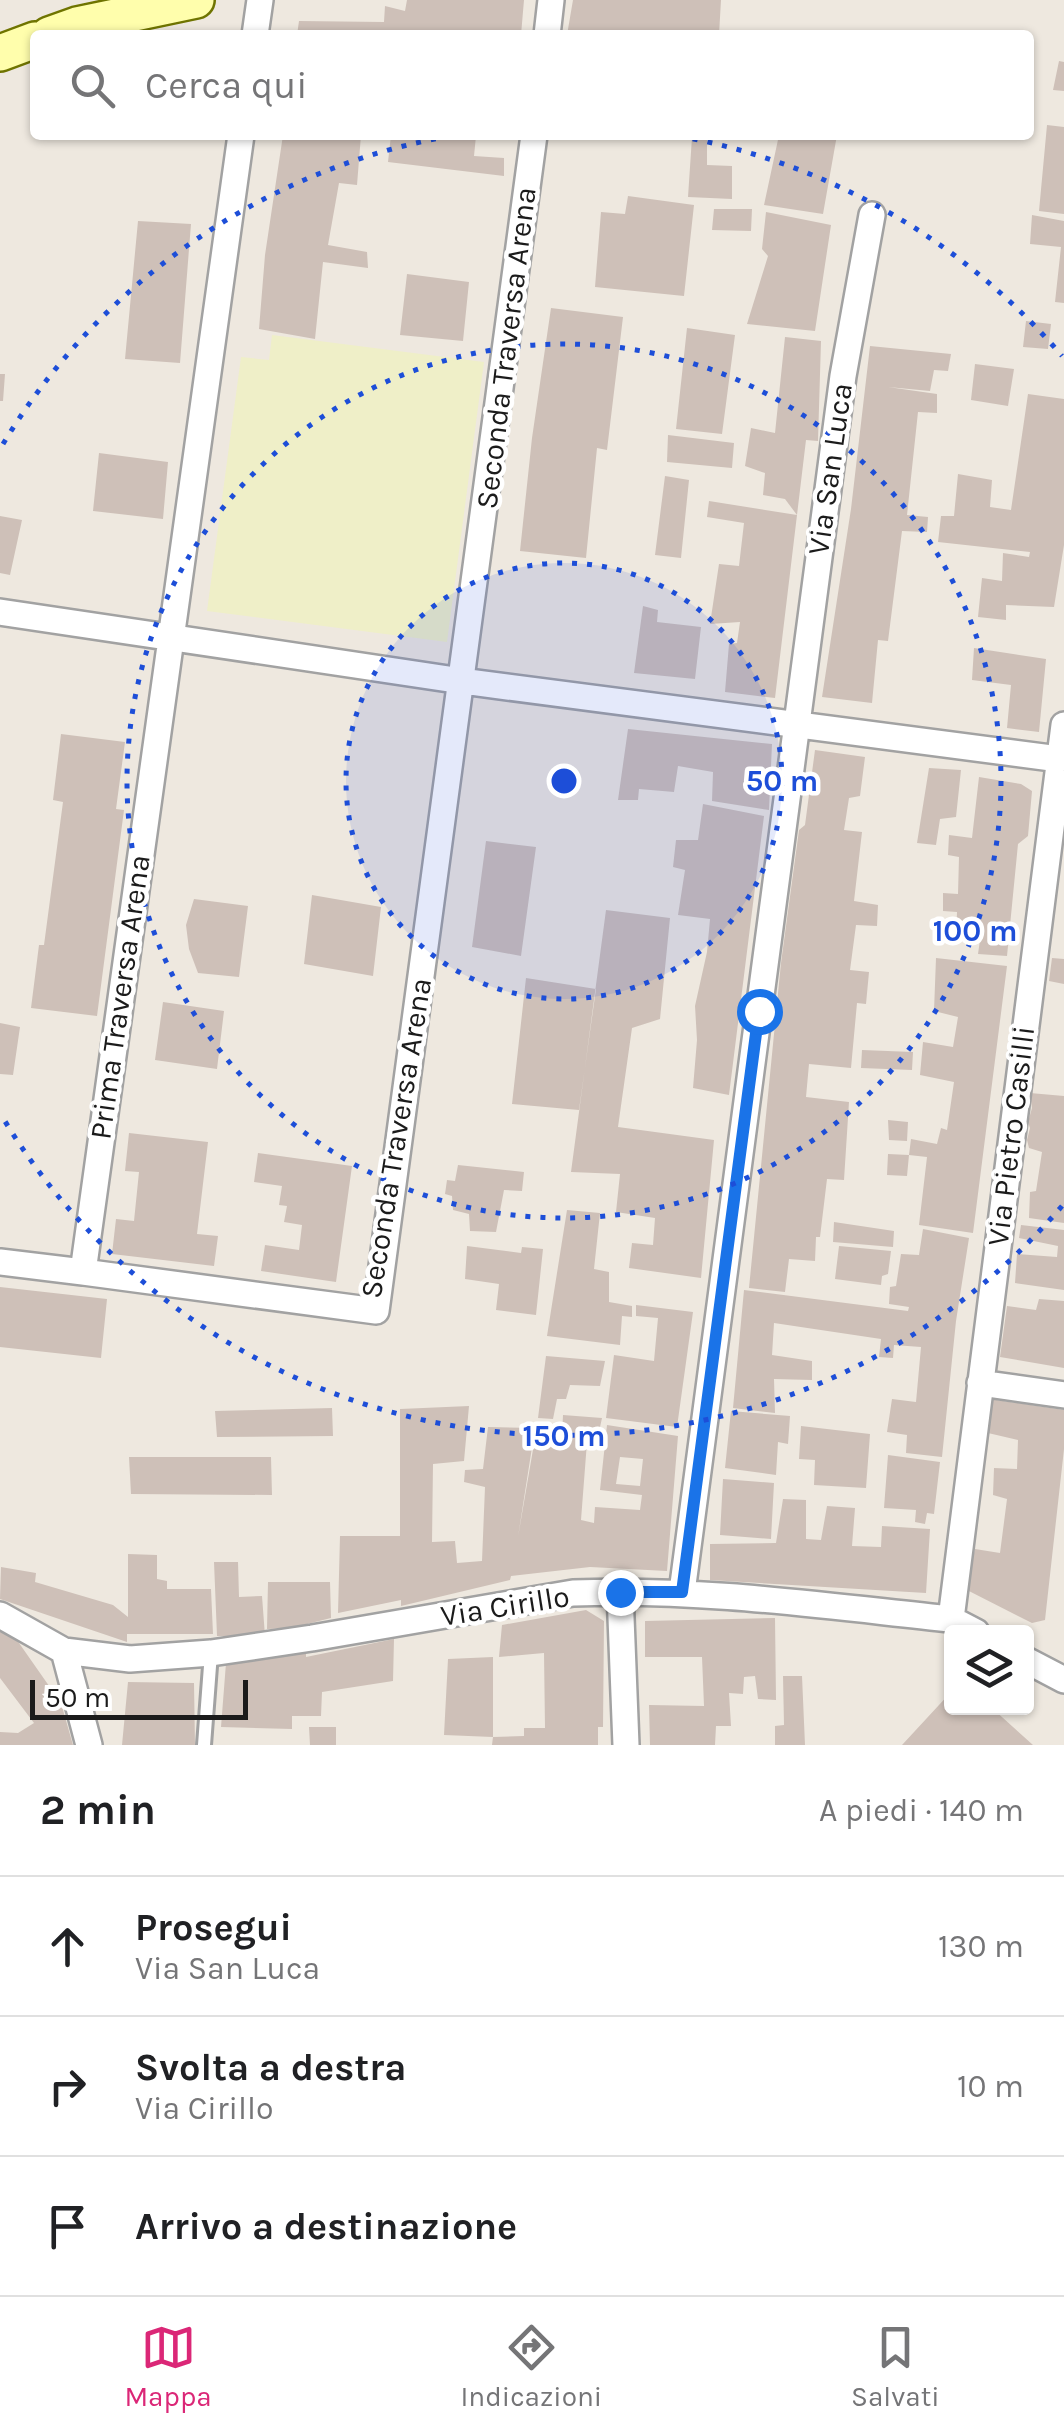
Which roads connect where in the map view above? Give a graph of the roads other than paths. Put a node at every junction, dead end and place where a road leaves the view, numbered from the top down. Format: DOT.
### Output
graph roads {
  1 [pos="196,0"];
  2 [pos="260,0"];
  3 [pos="551,0"];
  4 [pos="78,12"];
  5 [pos="55,30"];
  6 [pos="257,30"];
  7 [pos="548,30"];
  8 [pos="30,42"];
  9 [pos="0,53"];
  10 [pos="240,140"];
  11 [pos="533,140"];
  12 [pos="872,215"];
  13 [pos="0,612"];
  14 [pos="170,640"];
  15 [pos="462,681"];
  16 [pos="796,723"];
  17 [pos="1064,725"];
  18 [pos="1059,759"];
  19 [pos="1053,889"];
  20 [pos="0,1262"];
  21 [pos="83,1272"];
  22 [pos="980,1384"];
  23 [pos="1064,1394"];
  24 [pos="620,1592"];
  25 [pos="682,1592"];
  26 [pos="0,1615"];
  27 [pos="951,1619"];
  28 [pos="963,1625"];
  29 [pos="64,1651"];
  30 [pos="211,1653"];
  31 [pos="1034,1662"];
  32 [pos="1063,1671"];
  33 [pos="89,1745"];
  34 [pos="204,1745"];
  35 [pos="626,1745"];
  1 -- 4 [label="street"];
  2 -- 6 [label="street"];
  3 -- 7 [label="street"];
  4 -- 5 [label="street"];
  8 -- 9 [label="street"];
  10 -- 14 [label="street, Prima Traversa Arena"];
  11 -- 15 [label="street, Seconda Traversa Arena"];
  12 -- 16 [label="street, Via San Luca"];
  13 -- 14 [label="street"];
  14 -- 15 [label="street"];
  14 -- 21 [label="street, Prima Traversa Arena"];
  15 -- 16 [label="street"];
  15 -- 21 [label="street, Seconda Traversa Arena"];
  16 -- 18 [label="street"];
  16 -- 25 [label="street, Via San Luca"];
  17 -- 18 [label="street, Via Pietro Casilli"];
  18 -- 19 [label="street, Via Pietro Casilli"];
  19 -- 22 [label="street, Via Pietro Casilli"];
  20 -- 21 [label="street"];
  22 -- 23 [label="street"];
  22 -- 27 [label="street, Via Pietro Casilli"];
  24 -- 25 [label="street, Via Cirillo"];
  24 -- 30 [label="street, Via Cirillo"];
  24 -- 35 [label="street"];
  25 -- 27 [label="street, Via Cirillo"];
  26 -- 29 [label="street, Via Cirillo"];
  27 -- 28 [label="street, Via Cirillo"];
  29 -- 30 [label="street, Via Cirillo"];
  29 -- 33 [label="street"];
  30 -- 34 [label="lane"];
  31 -- 32 [label="street"];
}
